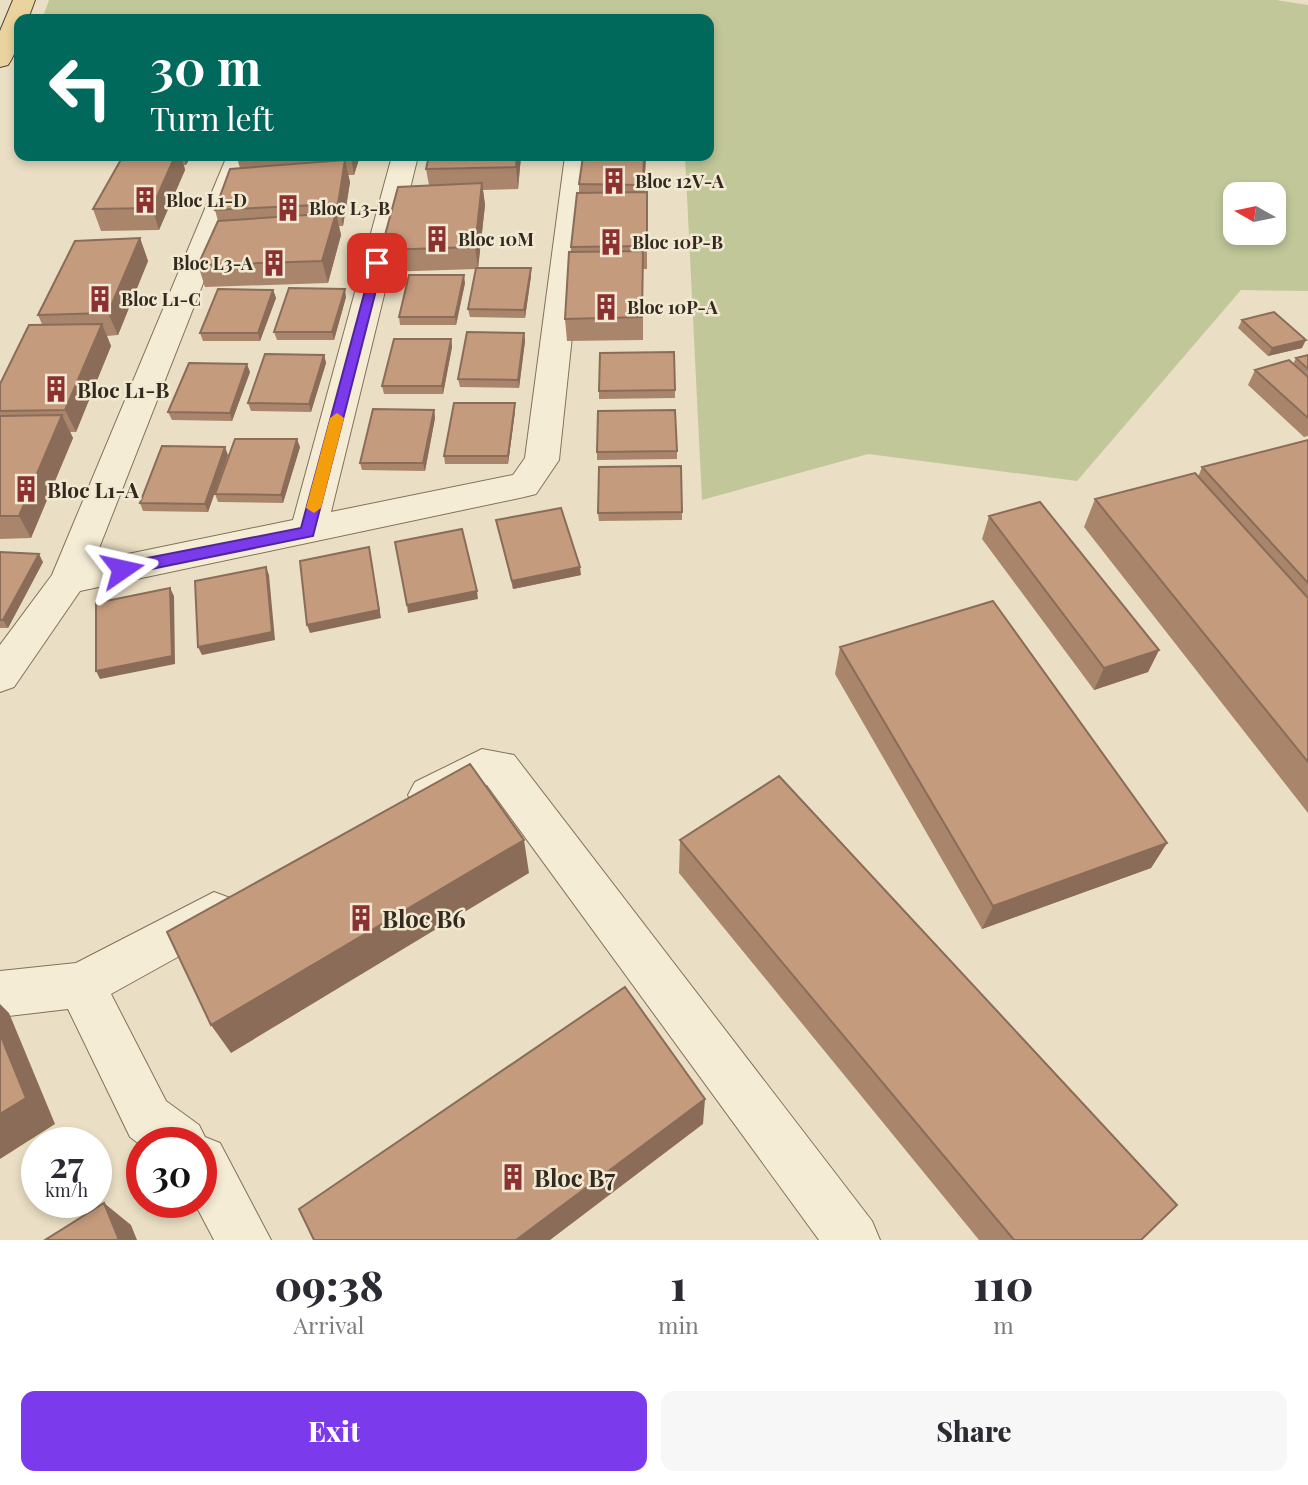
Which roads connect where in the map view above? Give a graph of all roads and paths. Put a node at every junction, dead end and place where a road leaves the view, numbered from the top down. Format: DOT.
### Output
graph roads {
  1 [pos="14,25"];
  2 [pos="0,60"];
  3 [pos="238,161"];
  4 [pos="404,161"];
  5 [pos="577,161"];
  6 [pos="307,532"];
  7 [pos="68,580"];
  8 [pos="0,676"];
  9 [pos="397,813"];
  10 [pos="251,892"];
  11 [pos="81,985"];
  12 [pos="0,994"];
  13 [pos="159,1127"];
  14 [pos="217,1191"];
  15 [pos="244,1240"];
  16 [pos="853,1240"];
  1 -- 2 [label="main road"];
  3 -- 7 [label="street"];
  4 -- 6 [label="street"];
  5 -- 6 [label="street"];
  6 -- 7 [label="street"];
  7 -- 8 [label="street"];
  9 -- 16 [label="street"];
  10 -- 11 [label="street"];
  11 -- 12 [label="street"];
  11 -- 13 [label="street"];
  14 -- 15 [label="street"];
}
